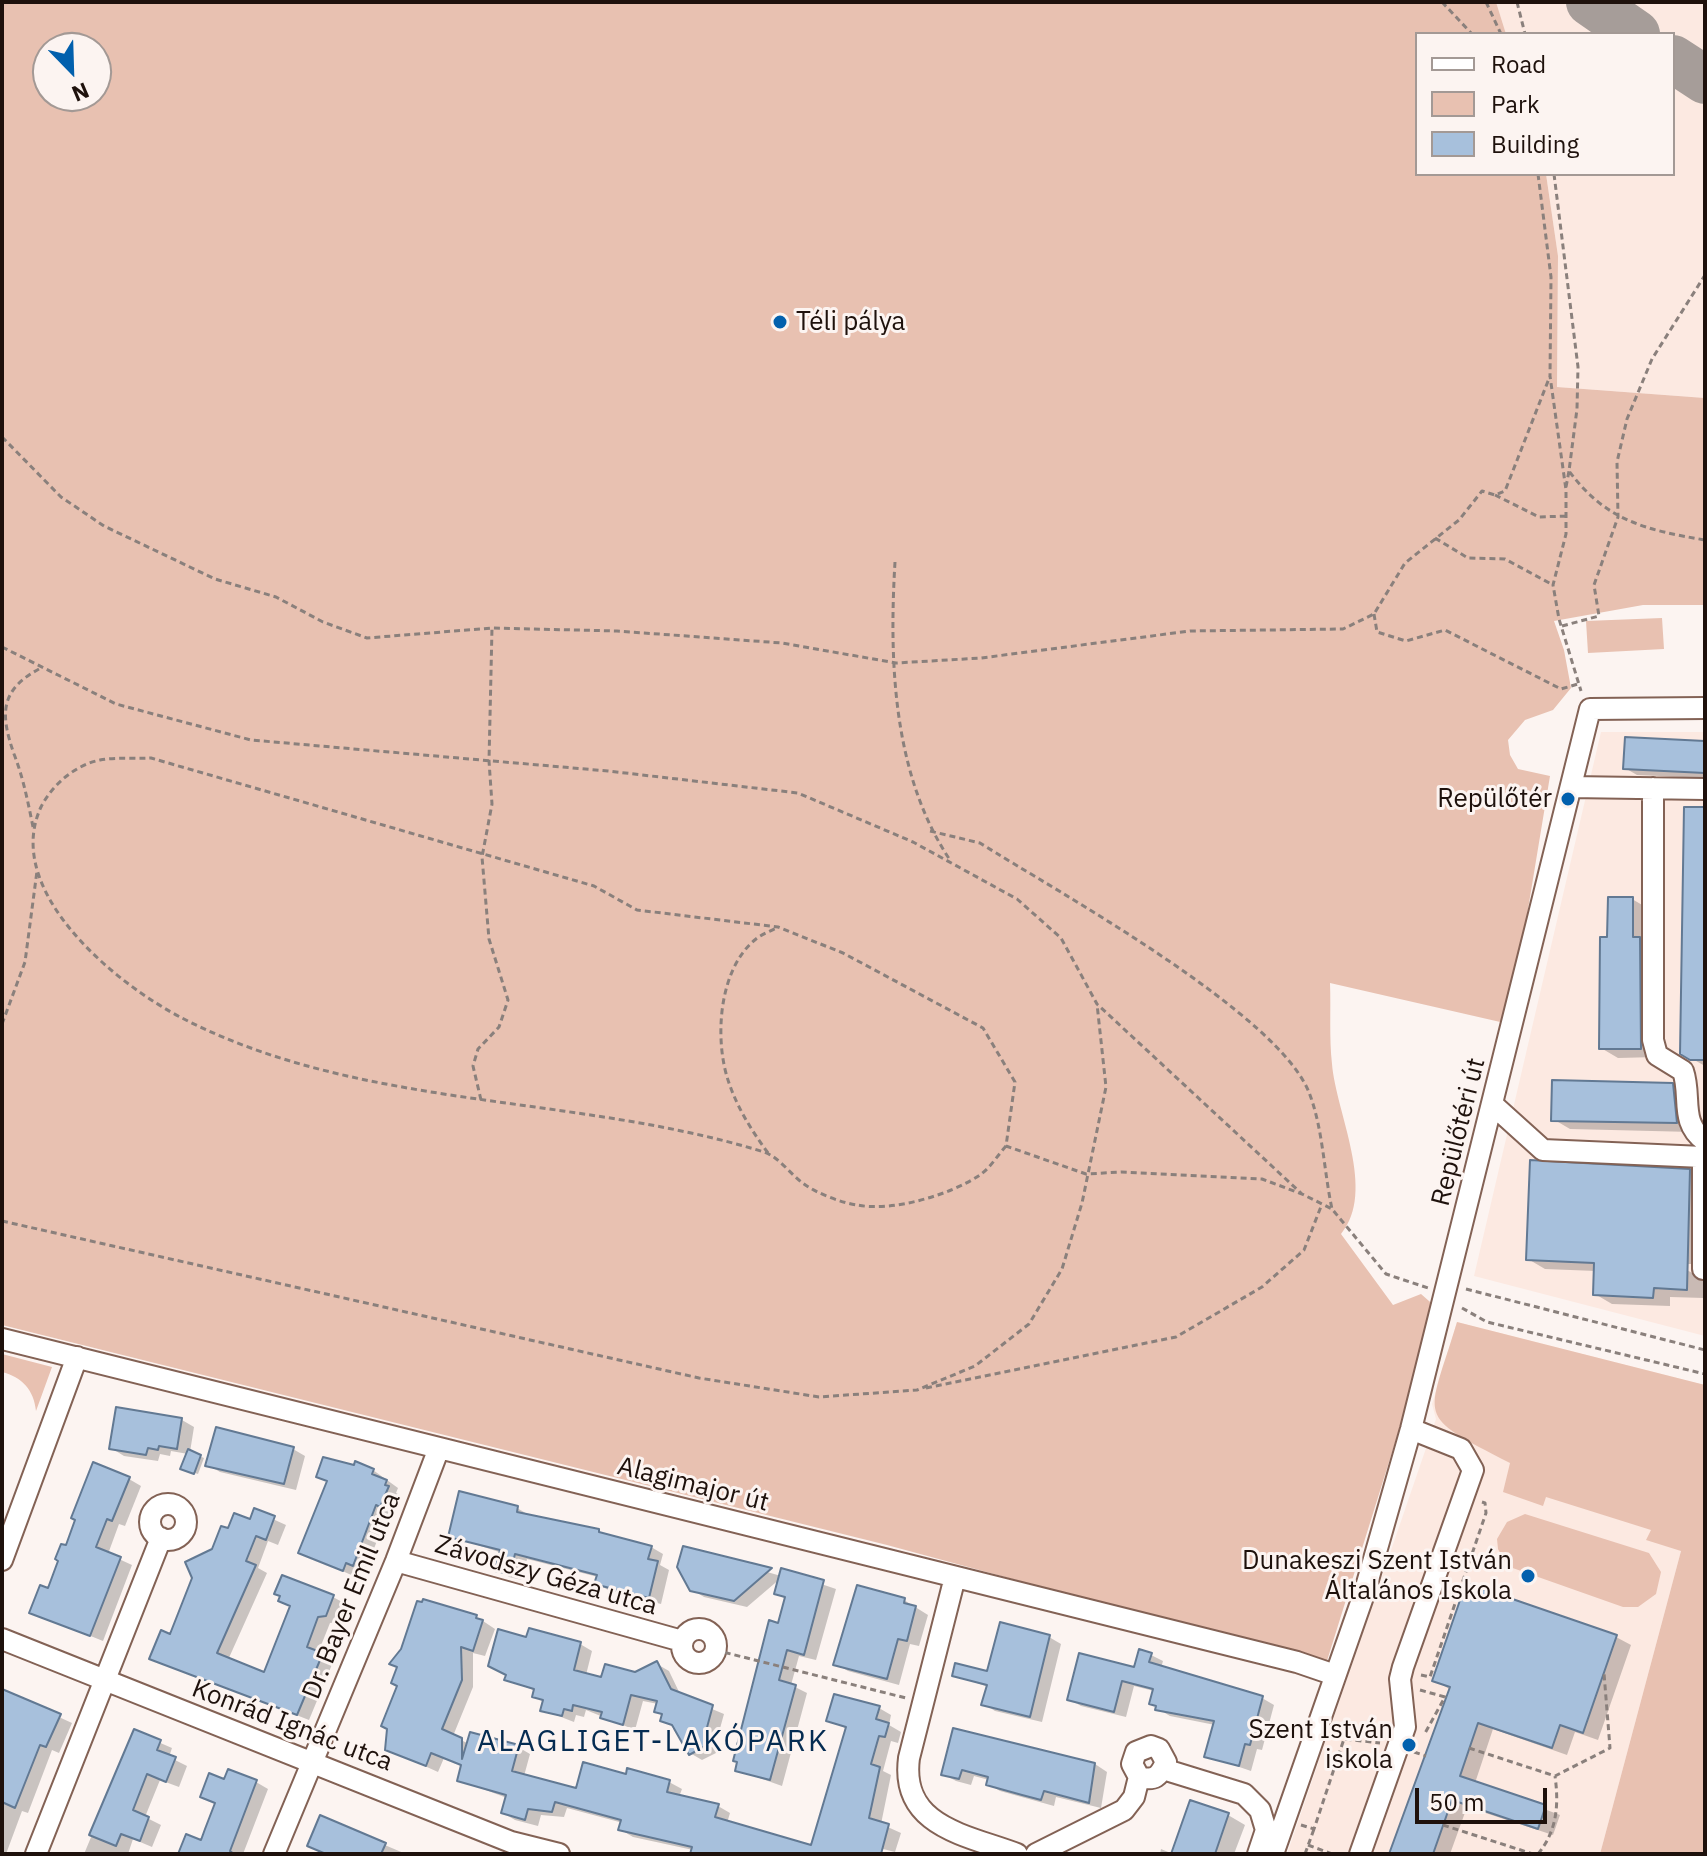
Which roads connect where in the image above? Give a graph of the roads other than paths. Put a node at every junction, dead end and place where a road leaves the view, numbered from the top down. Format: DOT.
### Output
graph roads {
  1 [pos="1705,708"];
  2 [pos="1571,787"];
  3 [pos="1653,788"];
  4 [pos="1705,789"];
  5 [pos="1492,1104"];
  6 [pos="1705,1141"];
  7 [pos="1703,1269"];
  8 [pos="2,1339"];
  9 [pos="77,1357"];
  10 [pos="1411,1429"];
  11 [pos="439,1448"];
  12 [pos="161,1538"];
  13 [pos="2,1560"];
  14 [pos="396,1561"];
  15 [pos="955,1577"];
  16 [pos="4,1640"];
  17 [pos="715,1650"];
  18 [pos="1297,1662"];
  19 [pos="1335,1675"];
  20 [pos="106,1682"];
  21 [pos="1321,1716"];
  22 [pos="312,1762"];
  23 [pos="509,1848"];
  24 [pos="36,1854"];
  25 [pos="274,1854"];
  26 [pos="559,1854"];
  27 [pos="1017,1854"];
  28 [pos="1036,1854"];
  29 [pos="1258,1854"];
  30 [pos="1273,1854"];
  31 [pos="1360,1854"];
  1 -- 2 [label="street, Repülőtéri út"];
  2 -- 3 [label="street"];
  2 -- 5 [label="street, Repülőtéri út"];
  3 -- 4 [label="street"];
  3 -- 6 [label="street"];
  5 -- 7 [label="street"];
  5 -- 10 [label="street, Repülőtéri út"];
  8 -- 9 [label="street, Alagimajor út"];
  9 -- 11 [label="street, Alagimajor út"];
  9 -- 13 [label="street"];
  10 -- 19 [label="street, Repülőtéri út"];
  10 -- 31 [label="street"];
  11 -- 14 [label="street, Dr. Bayer Emil utca"];
  11 -- 15 [label="street, Alagimajor út"];
  12 -- 20 [label="street"];
  14 -- 17 [label="street, Závodszy Géza utca"];
  14 -- 22 [label="street, Dr. Bayer Emil utca"];
  15 -- 18 [label="street, Alagimajor út"];
  15 -- 27 [label="street"];
  16 -- 20 [label="street, Konrád Ignác utca"];
  18 -- 19 [label="street"];
  18 -- 21 [label="street"];
  19 -- 21 [label="street, Repülőtéri út"];
  20 -- 22 [label="street, Konrád Ignác utca"];
  20 -- 24 [label="street"];
  21 -- 30 [label="street, Repülőtéri út"];
  22 -- 23 [label="street, Konrád Ignác utca"];
  22 -- 25 [label="street, Dr. Bayer Emil utca"];
  23 -- 26 [label="street, Konrád Ignác utca"];
  28 -- 29 [label="street"];
}
